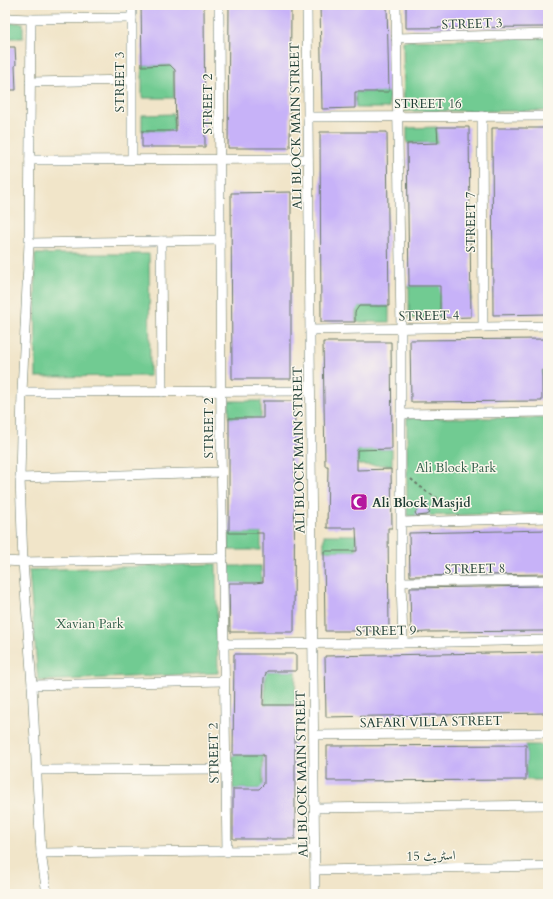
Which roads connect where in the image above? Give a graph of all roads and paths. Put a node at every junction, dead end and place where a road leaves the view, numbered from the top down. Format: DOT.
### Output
graph roads {
  1 [pos="132,5"];
  2 [pos="219,5"];
  3 [pos="307,5"];
  4 [pos="396,5"];
  5 [pos="5,18"];
  6 [pos="132,18"];
  7 [pos="31,19"];
  8 [pos="548,34"];
  9 [pos="396,38"];
  10 [pos="132,80"];
  11 [pos="30,82"];
  12 [pos="397,116"];
  13 [pos="482,116"];
  14 [pos="548,116"];
  15 [pos="308,117"];
  16 [pos="132,159"];
  17 [pos="220,159"];
  18 [pos="308,159"];
  19 [pos="30,160"];
  20 [pos="220,240"];
  21 [pos="161,241"];
  22 [pos="29,243"];
  23 [pos="548,326"];
  24 [pos="483,327"];
  25 [pos="401,328"];
  26 [pos="310,330"];
  27 [pos="221,391"];
  28 [pos="22,392"];
  29 [pos="162,392"];
  30 [pos="310,392"];
  31 [pos="548,412"];
  32 [pos="401,414"];
  33 [pos="222,472"];
  34 [pos="20,478"];
  35 [pos="410,478"];
  36 [pos="456,515"];
  37 [pos="548,518"];
  38 [pos="402,522"];
  39 [pos="223,558"];
  40 [pos="5,561"];
  41 [pos="23,562"];
  42 [pos="548,580"];
  43 [pos="401,582"];
  44 [pos="548,640"];
  45 [pos="403,643"];
  46 [pos="224,644"];
  47 [pos="313,644"];
  48 [pos="224,681"];
  49 [pos="32,685"];
  50 [pos="548,733"];
  51 [pos="314,735"];
  52 [pos="226,769"];
  53 [pos="37,770"];
  54 [pos="548,805"];
  55 [pos="314,808"];
  56 [pos="315,850"];
  57 [pos="227,852"];
  58 [pos="41,853"];
  59 [pos="548,866"];
  60 [pos="315,870"];
  61 [pos="47,894"];
  62 [pos="315,894"];
  1 -- 6 [label="street, STREET 3"];
  2 -- 17 [label="street, STREET 2"];
  3 -- 15 [label="street, ALI BLOCK MAIN STREET"];
  4 -- 9 [label="street"];
  5 -- 7 [label="street"];
  6 -- 7 [label="street"];
  6 -- 10 [label="street, STREET 3"];
  7 -- 11 [label="street"];
  8 -- 9 [label="street, STREET 3"];
  9 -- 12 [label="street"];
  10 -- 11 [label="street"];
  10 -- 16 [label="street, STREET 3"];
  11 -- 19 [label="street"];
  12 -- 13 [label="street, STREET 16"];
  12 -- 15 [label="street, STREET 16"];
  12 -- 25 [label="street"];
  13 -- 14 [label="street, STREET 16"];
  13 -- 24 [label="street, STREET 7"];
  15 -- 18 [label="street, ALI BLOCK MAIN STREET"];
  16 -- 17 [label="street"];
  16 -- 19 [label="street"];
  17 -- 18 [label="street"];
  17 -- 20 [label="street, STREET 2"];
  18 -- 26 [label="street, ALI BLOCK MAIN STREET"];
  19 -- 22 [label="street"];
  20 -- 21 [label="street"];
  20 -- 27 [label="street, STREET 2"];
  21 -- 22 [label="street"];
  21 -- 29 [label="street"];
  22 -- 28 [label="street"];
  23 -- 24 [label="street, STREET 4"];
  24 -- 25 [label="street, STREET 4"];
  25 -- 26 [label="street, STREET 4"];
  25 -- 32 [label="street"];
  26 -- 30 [label="street, ALI BLOCK MAIN STREET"];
  27 -- 29 [label="street"];
  27 -- 30 [label="street"];
  27 -- 33 [label="street, STREET 2"];
  28 -- 29 [label="street"];
  28 -- 34 [label="street"];
  30 -- 47 [label="street, ALI BLOCK MAIN STREET"];
  31 -- 32 [label="street"];
  32 -- 38 [label="street"];
  33 -- 34 [label="street"];
  33 -- 39 [label="street, STREET 2"];
  34 -- 41 [label="street"];
  35 -- 36 [label="path"];
  37 -- 38 [label="street"];
  38 -- 43 [label="street"];
  39 -- 41 [label="street"];
  39 -- 46 [label="street, STREET 2"];
  40 -- 41 [label="street"];
  41 -- 49 [label="street"];
  42 -- 43 [label="street, STREET 8"];
  43 -- 45 [label="street"];
  44 -- 45 [label="street, STREET 9"];
  45 -- 47 [label="street, STREET 9"];
  46 -- 47 [label="street, STREET 9"];
  46 -- 48 [label="street, STREET 2"];
  47 -- 51 [label="street, ALI BLOCK MAIN STREET"];
  48 -- 49 [label="street"];
  48 -- 52 [label="street, STREET 2"];
  49 -- 53 [label="street"];
  50 -- 51 [label="street, SAFARI VILLA STREET"];
  51 -- 55 [label="street, ALI BLOCK MAIN STREET"];
  52 -- 53 [label="street"];
  52 -- 57 [label="street, STREET 2"];
  53 -- 58 [label="street"];
  54 -- 55 [label="street"];
  55 -- 56 [label="street, ALI BLOCK MAIN STREET"];
  56 -- 57 [label="street"];
  56 -- 60 [label="street, ALI BLOCK MAIN STREET"];
  57 -- 58 [label="street"];
  58 -- 61 [label="street"];
  59 -- 60 [label="street, اسٹریٹ 15"];
  60 -- 62 [label="street, ALI BLOCK MAIN STREET"];
}
